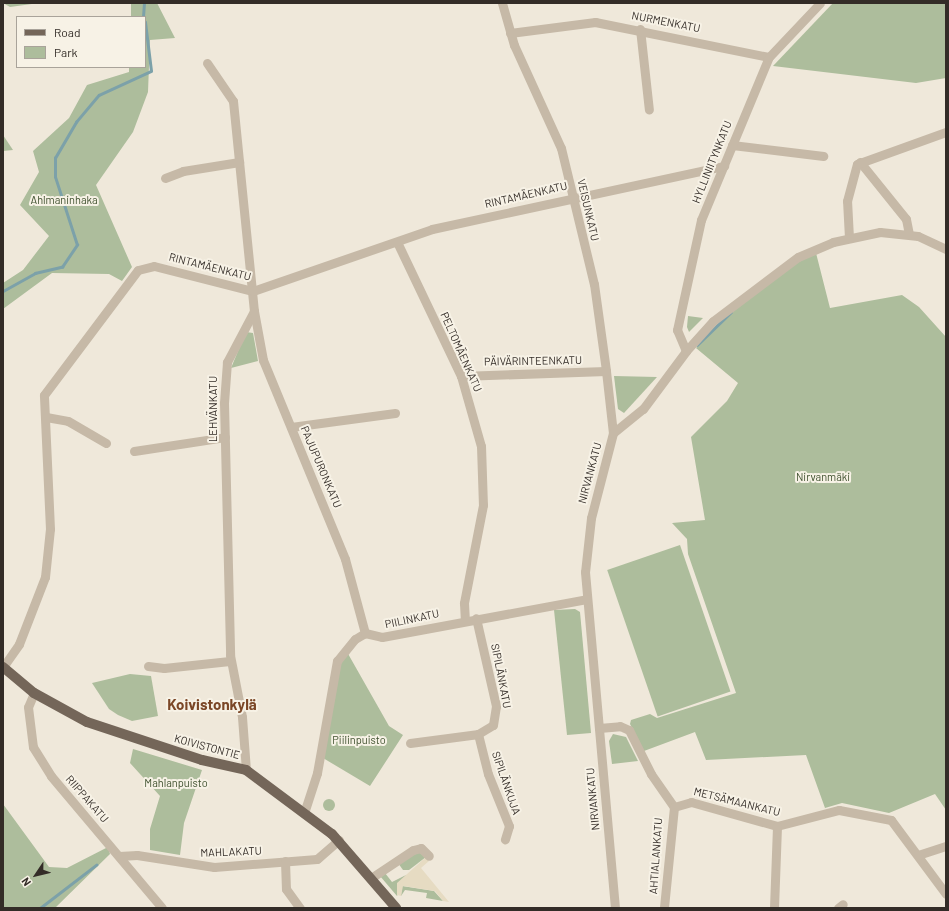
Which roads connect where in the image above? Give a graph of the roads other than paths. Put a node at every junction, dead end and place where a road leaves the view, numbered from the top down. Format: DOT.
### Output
graph roads {
  1 [pos="502,3"];
  2 [pos="820,3"];
  3 [pos="640,29"];
  4 [pos="510,33"];
  5 [pos="769,57"];
  6 [pos="207,63"];
  7 [pos="649,110"];
  8 [pos="946,132"];
  9 [pos="732,145"];
  10 [pos="823,156"];
  11 [pos="240,162"];
  12 [pos="860,162"];
  13 [pos="724,166"];
  14 [pos="165,178"];
  15 [pos="573,197"];
  16 [pos="909,234"];
  17 [pos="849,238"];
  18 [pos="397,242"];
  19 [pos="946,249"];
  20 [pos="252,291"];
  21 [pos="254,311"];
  22 [pos="686,351"];
  23 [pos="606,372"];
  24 [pos="461,376"];
  25 [pos="395,413"];
  26 [pos="46,416"];
  27 [pos="291,427"];
  28 [pos="613,433"];
  29 [pos="225,437"];
  30 [pos="106,443"];
  31 [pos="134,451"];
  32 [pos="587,599"];
  33 [pos="476,618"];
  34 [pos="465,620"];
  35 [pos="365,633"];
  36 [pos="230,661"];
  37 [pos="148,666"];
  38 [pos="3,667"];
  39 [pos="34,693"];
  40 [pos="599,728"];
  41 [pos="478,734"];
  42 [pos="410,743"];
  43 [pos="246,770"];
  44 [pos="674,807"];
  45 [pos="304,813"];
  46 [pos="777,826"];
  47 [pos="505,839"];
  48 [pos="339,840"];
  49 [pos="946,846"];
  50 [pos="918,855"];
  51 [pos="119,856"];
  52 [pos="429,856"];
  53 [pos="285,861"];
  54 [pos="371,878"];
  55 [pos="946,894"];
  56 [pos="162,908"];
  57 [pos="300,908"];
  58 [pos="396,908"];
  59 [pos="615,908"];
  60 [pos="664,908"];
  61 [pos="774,908"];
  1 -- 4 [label="street, VEISUNKATU"];
  2 -- 5 [label="street, HYLLINIITYNKATU"];
  3 -- 4 [label="street, NURMENKATU"];
  3 -- 5 [label="street, NURMENKATU"];
  3 -- 7 [label="street"];
  4 -- 15 [label="street, VEISUNKATU"];
  5 -- 9 [label="street, HYLLINIITYNKATU"];
  6 -- 11 [label="street"];
  8 -- 12 [label="street"];
  9 -- 10 [label="street"];
  9 -- 13 [label="street, HYLLINIITYNKATU"];
  11 -- 14 [label="street"];
  11 -- 20 [label="street"];
  12 -- 16 [label="street"];
  12 -- 17 [label="street"];
  13 -- 15 [label="street, RINTAMÄENKATU"];
  13 -- 22 [label="street, HYLLINIITYNKATU"];
  15 -- 18 [label="street, RINTAMÄENKATU"];
  15 -- 23 [label="street, VEISUNKATU"];
  16 -- 17 [label="street, NIRVANKATU"];
  16 -- 19 [label="street, NIRVANKATU"];
  17 -- 22 [label="street, NIRVANKATU"];
  18 -- 20 [label="street, RINTAMÄENKATU"];
  18 -- 24 [label="street, PELTOMÄENKATU"];
  20 -- 21 [label="street"];
  20 -- 26 [label="street, RINTAMÄENKATU"];
  21 -- 27 [label="street, PAJUPURONKATU"];
  21 -- 29 [label="street, LEHVÄNKATU"];
  22 -- 28 [label="street, NIRVANKATU"];
  23 -- 24 [label="street, PÄIVÄRINTEENKATU"];
  23 -- 28 [label="street, VEISUNKATU"];
  24 -- 34 [label="street, PELTOMÄENKATU"];
  25 -- 27 [label="street"];
  26 -- 30 [label="street"];
  26 -- 38 [label="street, RINTAMÄENKATU"];
  27 -- 35 [label="street, PAJUPURONKATU"];
  28 -- 32 [label="street, NIRVANKATU"];
  29 -- 31 [label="street"];
  29 -- 36 [label="street, LEHVÄNKATU"];
  32 -- 33 [label="street, PIILINKATU"];
  32 -- 40 [label="street, NIRVANKATU"];
  33 -- 34 [label="street, PIILINKATU"];
  33 -- 41 [label="street, SIPILÄNKATU"];
  34 -- 35 [label="street, PIILINKATU"];
  35 -- 45 [label="street"];
  36 -- 37 [label="street"];
  36 -- 43 [label="street, LEHVÄNKATU"];
  38 -- 39 [label="main road, KOIVISTONTIE"];
  39 -- 43 [label="main road, KOIVISTONTIE"];
  39 -- 51 [label="street, RIIPPAKATU"];
  40 -- 44 [label="street, AHTIALANKATU"];
  40 -- 59 [label="street, NIRVANKATU"];
  41 -- 42 [label="street, SIPILÄNKATU"];
  41 -- 47 [label="street, SIPILÄNKUJA"];
  43 -- 45 [label="main road, KOIVISTONTIE"];
  44 -- 46 [label="street, METSÄMAANKATU"];
  44 -- 60 [label="street, AHTIALANKATU"];
  45 -- 48 [label="main road, KOIVISTONTIE"];
  46 -- 50 [label="street, METSÄMAANKATU"];
  46 -- 61 [label="street"];
  48 -- 53 [label="street, MAHLAKATU"];
  48 -- 54 [label="main road, KOIVISTONTIE"];
  49 -- 50 [label="street"];
  50 -- 55 [label="street, METSÄMAANKATU"];
  51 -- 53 [label="street, MAHLAKATU"];
  51 -- 56 [label="street, RIIPPAKATU"];
  52 -- 54 [label="street"];
  53 -- 57 [label="street"];
  54 -- 58 [label="main road, KOIVISTONTIE"];
}
